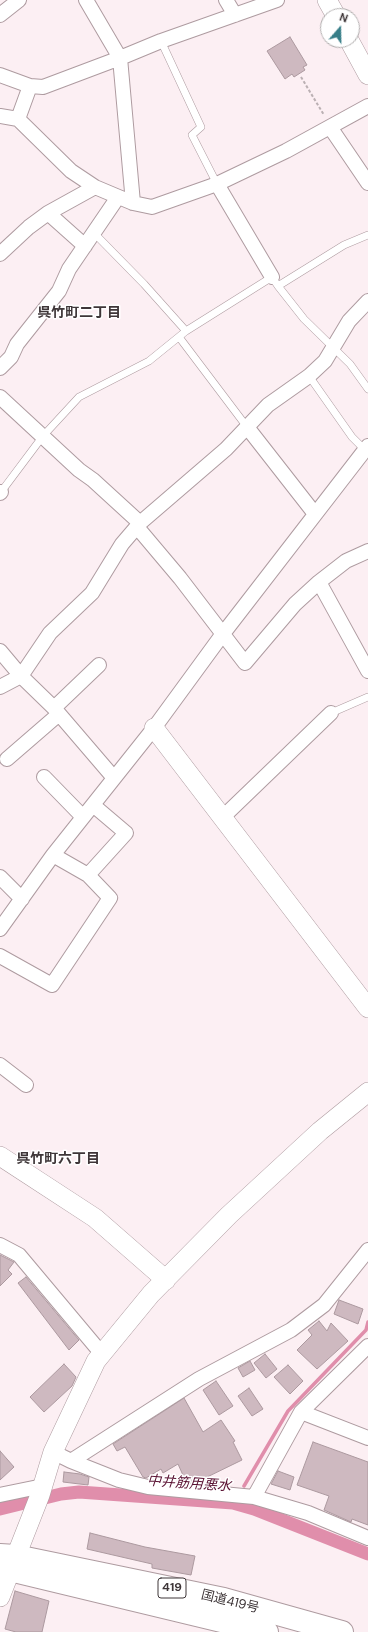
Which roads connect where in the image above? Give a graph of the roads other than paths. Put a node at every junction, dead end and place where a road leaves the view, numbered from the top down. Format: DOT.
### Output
graph roads {
  1 [pos="20,0"];
  2 [pos="86,0"];
  3 [pos="226,0"];
  4 [pos="277,0"];
  5 [pos="0,15"];
  6 [pos="235,15"];
  7 [pos="161,40"];
  8 [pos="353,48"];
  9 [pos="120,58"];
  10 [pos="0,75"];
  11 [pos="368,75"];
  12 [pos="30,86"];
  13 [pos="368,106"];
  14 [pos="0,116"];
  15 [pos="18,119"];
  16 [pos="330,127"];
  17 [pos="368,183"];
  18 [pos="217,184"];
  19 [pos="95,187"];
  20 [pos="118,197"];
  21 [pos="133,203"];
  22 [pos="48,213"];
  23 [pos="94,233"];
  24 [pos="368,235"];
  25 [pos="85,246"];
  26 [pos="0,254"];
  27 [pos="275,282"];
  28 [pos="368,301"];
  29 [pos="186,331"];
  30 [pos="179,337"];
  31 [pos="333,348"];
  32 [pos="0,368"];
  33 [pos="309,376"];
  34 [pos="368,389"];
  35 [pos="2,403"];
  36 [pos="247,427"];
  37 [pos="43,436"];
  38 [pos="367,450"];
  39 [pos="1,492"];
  40 [pos="315,514"];
  41 [pos="138,525"];
  42 [pos="368,551"];
  43 [pos="319,582"];
  44 [pos="222,634"];
  45 [pos="0,651"];
  46 [pos="99,666"];
  47 [pos="368,671"];
  48 [pos="21,676"];
  49 [pos="0,687"];
  50 [pos="368,697"];
  51 [pos="56,711"];
  52 [pos="331,713"];
  53 [pos="154,728"];
  54 [pos="7,759"];
  55 [pos="44,777"];
  56 [pos="114,778"];
  57 [pos="93,806"];
  58 [pos="83,817"];
  59 [pos="223,817"];
  60 [pos="53,855"];
  61 [pos="88,875"];
  62 [pos="0,877"];
  63 [pos="22,898"];
  64 [pos="0,928"];
  65 [pos="0,956"];
  66 [pos="368,1008"];
  67 [pos="0,1065"];
  68 [pos="26,1085"];
  69 [pos="368,1092"];
  70 [pos="0,1156"];
  71 [pos="0,1245"];
  72 [pos="368,1250"];
  73 [pos="166,1280"];
  74 [pos="368,1346"];
  75 [pos="102,1354"];
  76 [pos="300,1412"];
  77 [pos="368,1438"];
  78 [pos="53,1452"];
  79 [pos="71,1461"];
  80 [pos="41,1491"];
  81 [pos="0,1495"];
  82 [pos="254,1497"];
  83 [pos="368,1538"];
  84 [pos="7,1561"];
  85 [pos="0,1597"];
  86 [pos="224,1627"];
  87 [pos="267,1632"];
  88 [pos="342,1632"];
  1 -- 5 [label="street"];
  2 -- 9 [label="street"];
  3 -- 6 [label="street"];
  4 -- 6 [label="street"];
  6 -- 7 [label="street"];
  7 -- 9 [label="street"];
  7 -- 18 [label="lane"];
  8 -- 11 [label="street"];
  9 -- 12 [label="street"];
  9 -- 21 [label="street"];
  10 -- 12 [label="street"];
  12 -- 15 [label="street"];
  13 -- 16 [label="street"];
  14 -- 15 [label="street"];
  15 -- 19 [label="street"];
  16 -- 17 [label="street"];
  16 -- 18 [label="street"];
  18 -- 21 [label="street"];
  18 -- 27 [label="street"];
  19 -- 20 [label="street"];
  19 -- 22 [label="street"];
  20 -- 21 [label="street"];
  20 -- 23 [label="street"];
  22 -- 25 [label="street"];
  22 -- 26 [label="street"];
  23 -- 25 [label="street"];
  23 -- 29 [label="lane"];
  24 -- 27 [label="lane"];
  25 -- 32 [label="street"];
  27 -- 29 [label="lane"];
  27 -- 31 [label="lane"];
  28 -- 31 [label="street"];
  29 -- 30 [label="lane"];
  30 -- 36 [label="lane"];
  30 -- 37 [label="lane"];
  31 -- 33 [label="street"];
  31 -- 34 [label="lane"];
  33 -- 36 [label="street"];
  33 -- 38 [label="lane"];
  35 -- 37 [label="street"];
  36 -- 40 [label="street"];
  36 -- 41 [label="street"];
  37 -- 39 [label="lane"];
  37 -- 41 [label="street"];
  38 -- 40 [label="street"];
  40 -- 44 [label="street"];
  41 -- 44 [label="street"];
  41 -- 48 [label="street"];
  42 -- 43 [label="street"];
  43 -- 44 [label="street"];
  43 -- 47 [label="street"];
  44 -- 53 [label="street"];
  45 -- 48 [label="street"];
  46 -- 51 [label="street"];
  48 -- 49 [label="street"];
  48 -- 51 [label="street"];
  50 -- 52 [label="lane"];
  51 -- 54 [label="street"];
  51 -- 56 [label="street"];
  52 -- 59 [label="street"];
  53 -- 56 [label="street"];
  53 -- 59 [label="street"];
  55 -- 58 [label="street"];
  56 -- 57 [label="street"];
  57 -- 58 [label="street"];
  57 -- 61 [label="street"];
  58 -- 60 [label="street"];
  59 -- 66 [label="street"];
  60 -- 61 [label="street"];
  60 -- 63 [label="street"];
  61 -- 65 [label="street"];
  62 -- 63 [label="street"];
  63 -- 64 [label="street"];
  67 -- 68 [label="street"];
  69 -- 73 [label="street"];
  70 -- 73 [label="street"];
  71 -- 75 [label="street"];
  72 -- 79 [label="street"];
  73 -- 75 [label="street"];
  74 -- 76 [label="street"];
  75 -- 78 [label="street"];
  76 -- 77 [label="street"];
  76 -- 82 [label="street"];
  78 -- 79 [label="street"];
  78 -- 80 [label="street"];
  79 -- 82 [label="street"];
  80 -- 81 [label="street"];
  80 -- 84 [label="street"];
  82 -- 83 [label="street"];
  84 -- 85 [label="street"];
  84 -- 86 [label="highway, 国道419号 / 419"];
  84 -- 88 [label="highway, 国道419号 / 419"];
  86 -- 87 [label="highway, 国道419号 / 419"];
}
